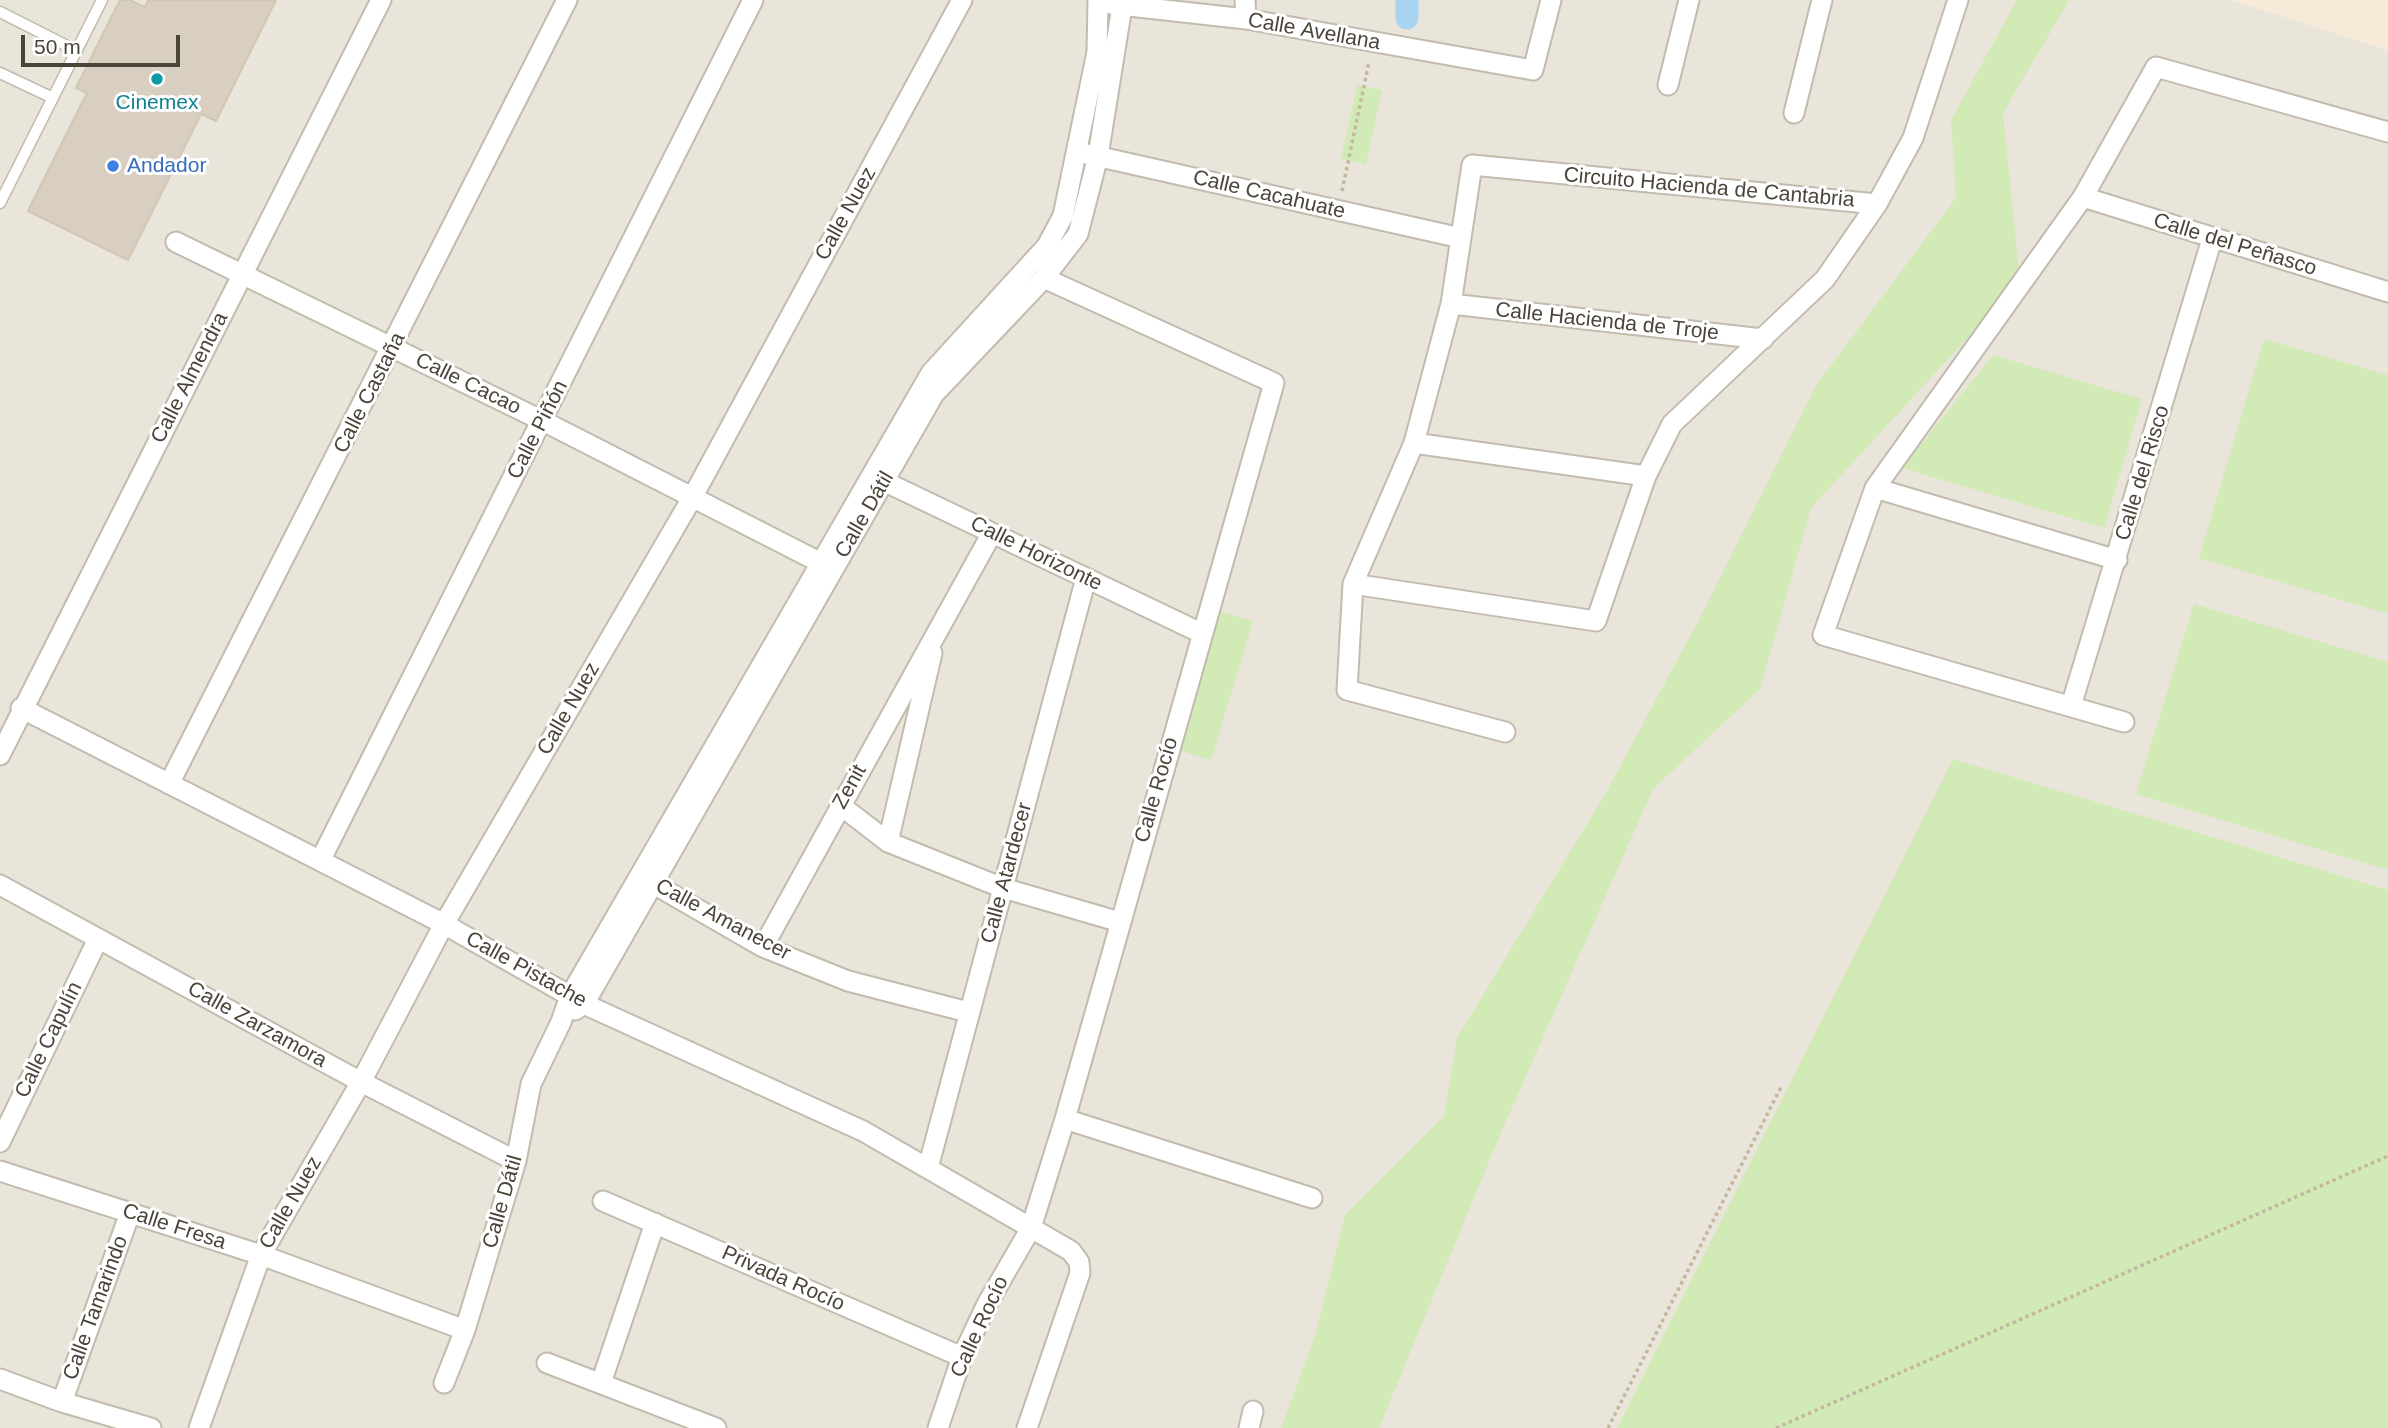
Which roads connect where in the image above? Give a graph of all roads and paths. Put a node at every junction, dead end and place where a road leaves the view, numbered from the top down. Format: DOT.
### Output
graph roads {
  1 [pos="102,0"];
  2 [pos="381,0"];
  3 [pos="567,0"];
  4 [pos="753,0"];
  5 [pos="962,0"];
  6 [pos="1551,0"];
  7 [pos="1689,0"];
  8 [pos="1822,0"];
  9 [pos="1958,0"];
  10 [pos="1097,1"];
  11 [pos="1123,2"];
  12 [pos="1246,10"];
  13 [pos="0,12"];
  14 [pos="1373,42"];
  15 [pos="77,51"];
  16 [pos="0,73"];
  17 [pos="1668,85"];
  18 [pos="53,98"];
  19 [pos="1794,113"];
  20 [pos="2388,132"];
  21 [pos="1076,151"];
  22 [pos="1098,156"];
  23 [pos="2083,197"];
  24 [pos="0,203"];
  25 [pos="1877,204"];
  26 [pos="1338,211"];
  27 [pos="1461,238"];
  28 [pos="2212,239"];
  29 [pos="176,242"];
  30 [pos="244,274"];
  31 [pos="1044,278"];
  32 [pos="2388,292"];
  33 [pos="1451,304"];
  34 [pos="1763,339"];
  35 [pos="394,347"];
  36 [pos="543,421"];
  37 [pos="1414,443"];
  38 [pos="1646,475"];
  39 [pos="877,478"];
  40 [pos="1875,488"];
  41 [pos="692,498"];
  42 [pos="992,533"];
  43 [pos="2117,560"];
  44 [pos="827,566"];
  45 [pos="1086,578"];
  46 [pos="1353,584"];
  47 [pos="937,628"];
  48 [pos="1201,633"];
  49 [pos="2071,706"];
  50 [pos="22,708"];
  51 [pos="2124,722"];
  52 [pos="1505,732"];
  53 [pos="0,755"];
  54 [pos="169,784"];
  55 [pos="841,805"];
  56 [pos="888,842"];
  57 [pos="321,859"];
  58 [pos="645,879"];
  59 [pos="0,885"];
  60 [pos="1003,888"];
  61 [pos="1121,922"];
  62 [pos="444,924"];
  63 [pos="98,939"];
  64 [pos="763,947"];
  65 [pos="577,1000"];
  66 [pos="968,1012"];
  67 [pos="361,1082"];
  68 [pos="1782,1085"];
  69 [pos="1065,1119"];
  70 [pos="0,1142"];
  71 [pos="2388,1156"];
  72 [pos="516,1161"];
  73 [pos="928,1167"];
  74 [pos="0,1171"];
  75 [pos="1312,1198"];
  76 [pos="603,1201"];
  77 [pos="130,1213"];
  78 [pos="655,1223"];
  79 [pos="1031,1228"];
  80 [pos="261,1255"];
  81 [pos="465,1330"];
  82 [pos="962,1357"];
  83 [pos="547,1363"];
  84 [pos="0,1379"];
  85 [pos="444,1383"];
  86 [pos="601,1383"];
  87 [pos="62,1402"];
  88 [pos="151,1428"];
  89 [pos="199,1428"];
  90 [pos="716,1428"];
  91 [pos="938,1428"];
  92 [pos="1027,1428"];
  93 [pos="1608,1428"];
  94 [pos="1776,1428"];
  1 -- 15 [label="lane"];
  2 -- 30 [label="street, Calle Almendra"];
  3 -- 35 [label="street, Calle Castaña"];
  4 -- 36 [label="street, Calle Piñón"];
  5 -- 41 [label="street, Calle Nuez"];
  6 -- 14 [label="street, Calle Avellana"];
  7 -- 17 [label="street"];
  8 -- 19 [label="street"];
  9 -- 25 [label="street"];
  10 -- 11 [label="street, Calle Avellana"];
  10 -- 21 [label="street, Calle Dátil"];
  11 -- 12 [label="street, Calle Avellana"];
  11 -- 22 [label="street, Calle Dátil"];
  12 -- 14 [label="street, Calle Avellana"];
  13 -- 15 [label="lane"];
  14 -- 26 [label="path"];
  15 -- 18 [label="lane"];
  16 -- 18 [label="lane"];
  18 -- 24 [label="lane"];
  20 -- 23 [label="street"];
  21 -- 22 [label="street, Calle Cacahuate"];
  21 -- 39 [label="street, Calle Dátil"];
  22 -- 26 [label="street, Calle Cacahuate"];
  22 -- 31 [label="street, Calle Dátil"];
  23 -- 28 [label="street, Calle del Peñasco"];
  23 -- 40 [label="street"];
  25 -- 27 [label="street, Circuito Hacienda de Cantabria"];
  25 -- 34 [label="street, Circuito Hacienda de Cantabria"];
  26 -- 27 [label="street, Calle Cacahuate"];
  27 -- 33 [label="street, Circuito Hacienda de Cantabria"];
  28 -- 32 [label="street, Calle del Peñasco"];
  28 -- 43 [label="street, Calle del Risco"];
  29 -- 30 [label="street, Calle Cacao"];
  30 -- 35 [label="street, Calle Cacao"];
  30 -- 50 [label="street, Calle Almendra"];
  31 -- 39 [label="street, Calle Dátil"];
  31 -- 48 [label="street, Calle Rocío"];
  33 -- 34 [label="street, Calle Hacienda de Troje"];
  33 -- 37 [label="street, Circuito Hacienda de Cantabria"];
  34 -- 38 [label="street, Circuito Hacienda de Cantabria"];
  35 -- 36 [label="street, Calle Cacao"];
  35 -- 54 [label="street, Calle Castaña"];
  36 -- 41 [label="street, Calle Cacao"];
  36 -- 57 [label="street, Calle Piñón"];
  37 -- 38 [label="street"];
  37 -- 46 [label="street, Circuito Hacienda de Cantabria"];
  38 -- 46 [label="street, Circuito Hacienda de Cantabria"];
  39 -- 42 [label="street, Calle Horizonte"];
  39 -- 44 [label="street, Calle Dátil"];
  40 -- 43 [label="street"];
  40 -- 49 [label="street"];
  41 -- 44 [label="street, Calle Cacao"];
  41 -- 62 [label="street, Calle Nuez"];
  42 -- 45 [label="street, Calle Horizonte"];
  42 -- 47 [label="street, Zenit"];
  43 -- 49 [label="street, Calle del Risco"];
  44 -- 58 [label="street, Calle Dátil"];
  45 -- 48 [label="street, Calle Horizonte"];
  45 -- 60 [label="street, Calle Atardecer"];
  46 -- 52 [label="street, Circuito Hacienda de Cantabria"];
  47 -- 55 [label="street, Zenit"];
  47 -- 56 [label="street, Zenit"];
  48 -- 61 [label="street, Calle Rocío"];
  49 -- 51 [label="street"];
  50 -- 53 [label="street, Calle Almendra"];
  50 -- 54 [label="street, Calle Pistache"];
  54 -- 57 [label="street, Calle Pistache"];
  55 -- 56 [label="street"];
  55 -- 64 [label="street, Zenit"];
  56 -- 60 [label="street"];
  57 -- 62 [label="street, Calle Pistache"];
  58 -- 64 [label="street, Calle Amanecer"];
  58 -- 65 [label="street, Calle Dátil"];
  59 -- 63 [label="street, Calle Zarzamora"];
  60 -- 61 [label="street"];
  60 -- 66 [label="street, Calle Atardecer"];
  61 -- 69 [label="street, Calle Rocío"];
  62 -- 65 [label="street, Calle Pistache"];
  62 -- 67 [label="street, Calle Nuez"];
  63 -- 67 [label="street, Calle Zarzamora"];
  63 -- 70 [label="street, Calle Capulín"];
  64 -- 66 [label="street, Calle Amanecer"];
  65 -- 72 [label="street, Calle Dátil"];
  65 -- 73 [label="street, Calle Pistache"];
  66 -- 73 [label="street, Calle Atardecer"];
  67 -- 72 [label="street, Calle Zarzamora"];
  67 -- 80 [label="street, Calle Nuez"];
  68 -- 93 [label="path"];
  69 -- 75 [label="street"];
  69 -- 79 [label="street, Calle Rocío"];
  71 -- 94 [label="path"];
  72 -- 81 [label="street, Calle Dátil"];
  73 -- 79 [label="street, Calle Pistache"];
  74 -- 77 [label="street, Calle Fresa"];
  76 -- 78 [label="street, Privada Rocío"];
  77 -- 80 [label="street, Calle Fresa"];
  77 -- 87 [label="street, Calle Tamarindo"];
  78 -- 82 [label="street, Privada Rocío"];
  78 -- 86 [label="street"];
  79 -- 82 [label="street, Calle Rocío"];
  79 -- 92 [label="street, Calle Pistache"];
  80 -- 81 [label="street, Calle Fresa"];
  80 -- 89 [label="street, Calle Nuez"];
  81 -- 85 [label="street, Calle Dátil"];
  82 -- 91 [label="street, Calle Rocío"];
  83 -- 86 [label="street"];
  84 -- 87 [label="street"];
  86 -- 90 [label="street"];
  87 -- 88 [label="street"];
}
